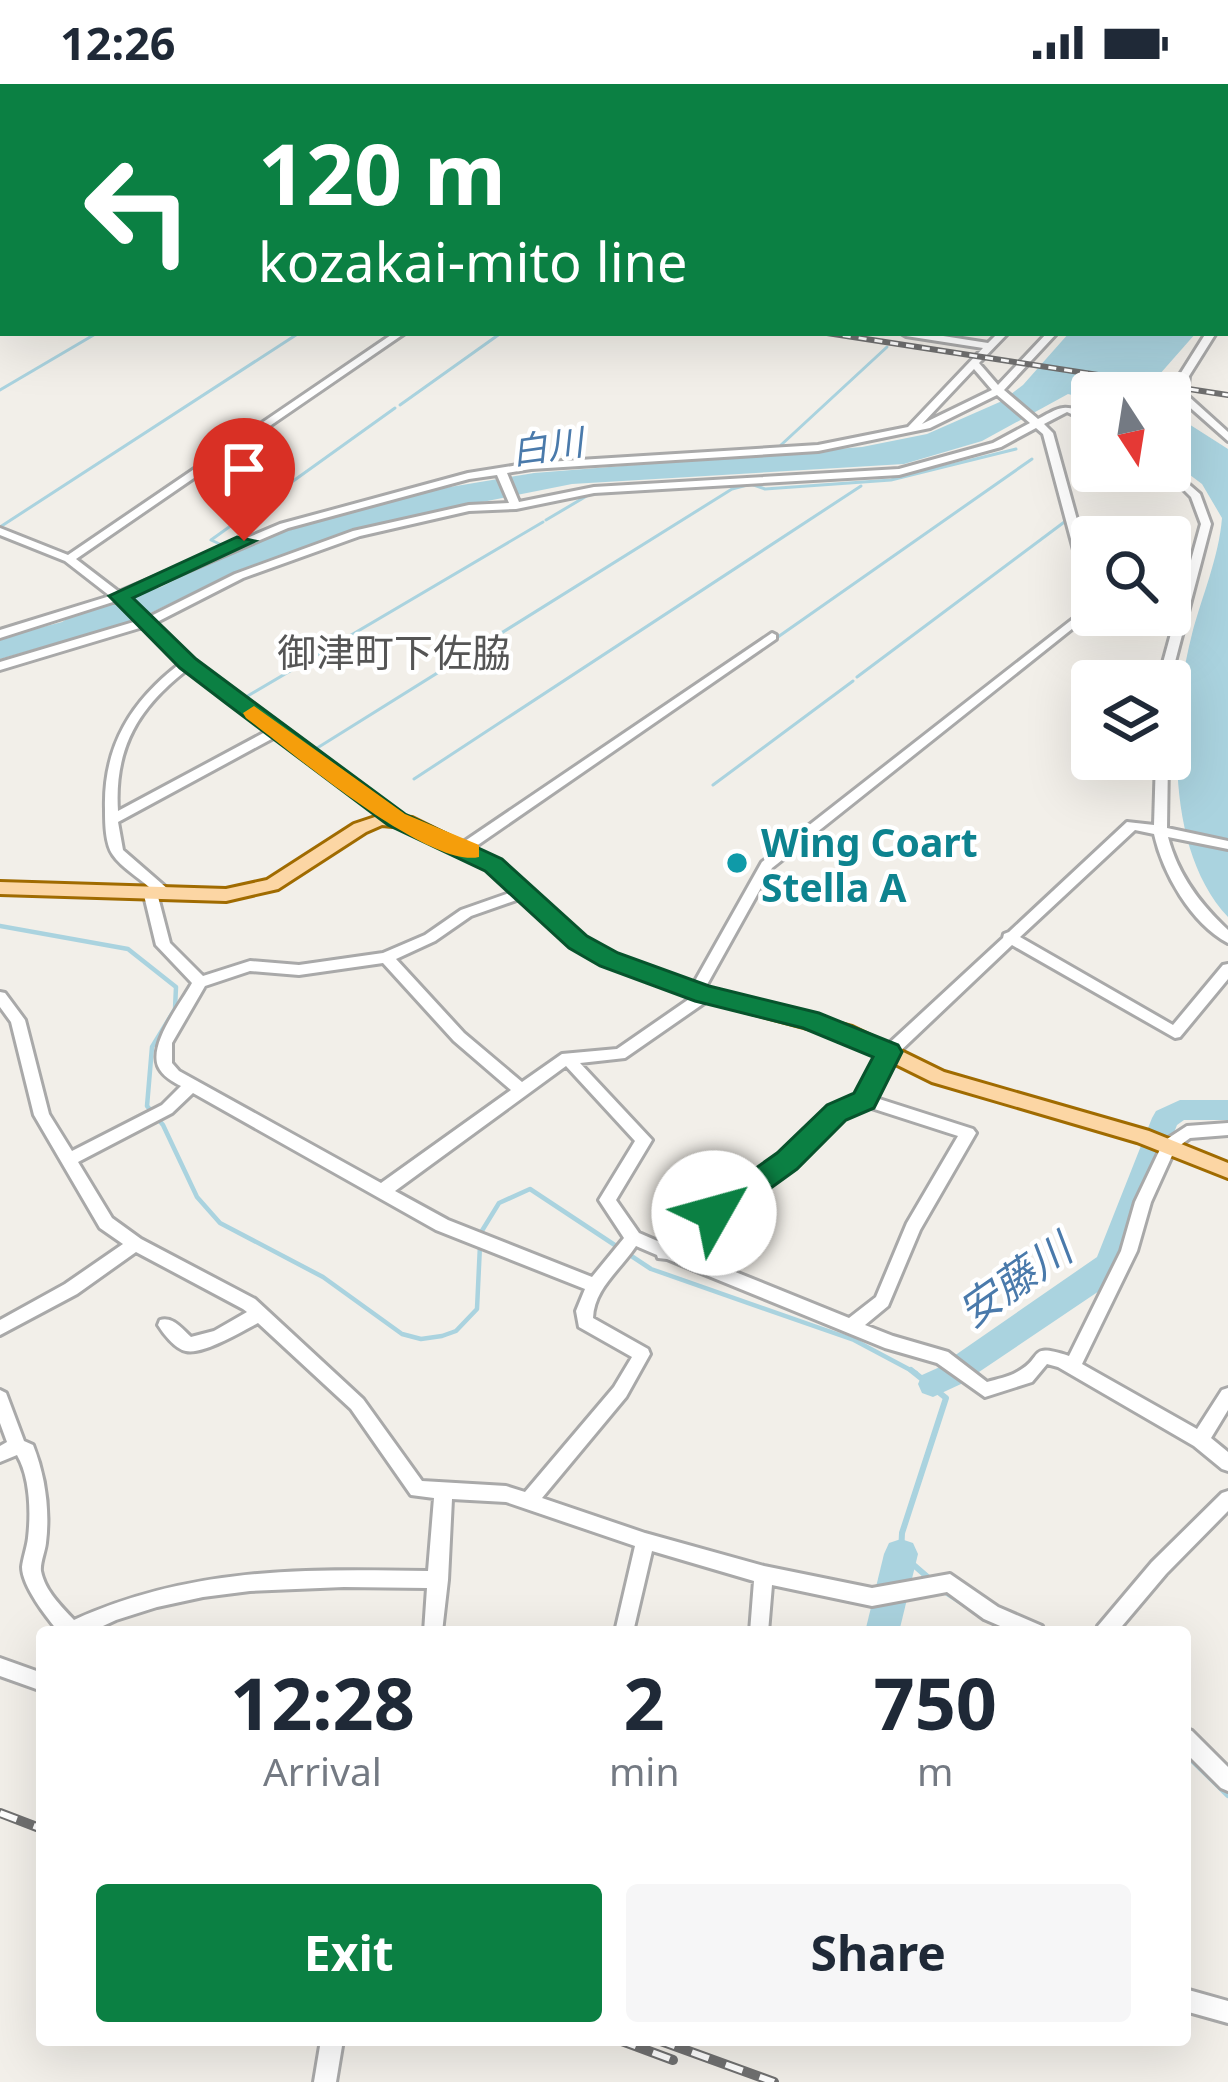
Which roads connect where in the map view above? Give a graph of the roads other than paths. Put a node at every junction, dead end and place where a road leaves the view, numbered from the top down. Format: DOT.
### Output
graph roads {
  1 [pos="396,336"];
  2 [pos="925,336"];
  3 [pos="1000,336"];
  4 [pos="1049,336"];
  5 [pos="1209,336"];
  6 [pos="989,346"];
  7 [pos="974,363"];
  8 [pos="1000,391"];
  9 [pos="1071,410"];
  10 [pos="1038,423"];
  11 [pos="911,429"];
  12 [pos="1228,438"];
  13 [pos="500,470"];
  14 [pos="1191,491"];
  15 [pos="516,505"];
  16 [pos="1071,516"];
  17 [pos="0,531"];
  18 [pos="69,559"];
  19 [pos="120,597"];
  20 [pos="145,621"];
  21 [pos="1071,624"];
  22 [pos="0,634"];
  23 [pos="772,637"];
  24 [pos="1170,660"];
  25 [pos="188,663"];
  26 [pos="0,666"];
  27 [pos="279,730"];
  28 [pos="1163,780"];
  29 [pos="397,820"];
  30 [pos="110,821"];
  31 [pos="1164,835"];
  32 [pos="1228,845"];
  33 [pos="464,848"];
  34 [pos="157,891"];
  35 [pos="2,893"];
  36 [pos="523,893"];
  37 [pos="1010,937"];
  38 [pos="1228,938"];
  39 [pos="386,958"];
  40 [pos="1228,969"];
  41 [pos="200,982"];
  42 [pos="701,993"];
  43 [pos="0,997"];
  44 [pos="889,1052"];
  45 [pos="566,1058"];
  46 [pos="190,1087"];
  47 [pos="521,1090"];
  48 [pos="864,1100"];
  49 [pos="1228,1129"];
  50 [pos="1168,1145"];
  51 [pos="69,1160"];
  52 [pos="1228,1171"];
  53 [pos="384,1190"];
  54 [pos="135,1244"];
  55 [pos="625,1250"];
  56 [pos="664,1253"];
  57 [pos="596,1286"];
  58 [pos="259,1313"];
  59 [pos="166,1325"];
  60 [pos="850,1327"];
  61 [pos="0,1328"];
  62 [pos="1072,1367"];
  63 [pos="1228,1395"];
  64 [pos="0,1398"];
  65 [pos="1200,1440"];
  66 [pos="8,1450"];
  67 [pos="1228,1462"];
  68 [pos="444,1491"];
  69 [pos="1228,1499"];
  70 [pos="529,1502"];
  71 [pos="645,1541"];
  72 [pos="764,1575"];
  73 [pos="439,1580"];
  74 [pos="65,1626"];
  75 [pos="83,1626"];
  76 [pos="434,1626"];
  77 [pos="625,1626"];
  78 [pos="760,1626"];
  79 [pos="1021,1626"];
  80 [pos="1110,1626"];
  81 [pos="0,1666"];
  82 [pos="36,1677"];
  83 [pos="1191,1744"];
  84 [pos="1228,1781"];
  85 [pos="1191,2002"];
  86 [pos="1228,2012"];
  87 [pos="331,2046"];
  88 [pos="325,2082"];
  1 -- 18 [label="street"];
  2 -- 6 [label="street"];
  3 -- 6 [label="street"];
  4 -- 8 [label="street"];
  5 -- 12 [label="street"];
  6 -- 7 [label="street"];
  7 -- 8 [label="street"];
  7 -- 11 [label="street"];
  8 -- 10 [label="street"];
  8 -- 11 [label="street"];
  9 -- 10 [label="street"];
  10 -- 15 [label="street"];
  10 -- 16 [label="street"];
  11 -- 13 [label="street"];
  13 -- 15 [label="street"];
  13 -- 19 [label="street"];
  14 -- 24 [label="street"];
  15 -- 20 [label="street"];
  17 -- 18 [label="street"];
  18 -- 19 [label="street"];
  19 -- 20 [label="street"];
  19 -- 22 [label="street"];
  20 -- 25 [label="street"];
  20 -- 26 [label="street"];
  21 -- 42 [label="street"];
  23 -- 33 [label="street"];
  25 -- 27 [label="street"];
  25 -- 30 [label="street"];
  27 -- 29 [label="street"];
  27 -- 30 [label="street"];
  28 -- 31 [label="street"];
  29 -- 33 [label="main road"];
  29 -- 34 [label="main road"];
  30 -- 34 [label="street"];
  31 -- 32 [label="street"];
  31 -- 37 [label="street"];
  31 -- 38 [label="street"];
  33 -- 36 [label="main road"];
  34 -- 35 [label="main road"];
  34 -- 41 [label="street"];
  36 -- 39 [label="street"];
  36 -- 42 [label="main road"];
  37 -- 40 [label="street"];
  37 -- 44 [label="street"];
  39 -- 41 [label="street"];
  39 -- 47 [label="street"];
  41 -- 46 [label="street"];
  42 -- 44 [label="main road"];
  42 -- 45 [label="street"];
  43 -- 51 [label="street"];
  44 -- 48 [label="street"];
  44 -- 50 [label="main road"];
  45 -- 47 [label="street"];
  45 -- 55 [label="street"];
  46 -- 51 [label="street"];
  46 -- 53 [label="street"];
  47 -- 53 [label="street"];
  48 -- 56 [label="street"];
  48 -- 60 [label="street"];
  49 -- 50 [label="street"];
  50 -- 52 [label="main road"];
  50 -- 62 [label="street"];
  51 -- 54 [label="street"];
  53 -- 57 [label="street"];
  54 -- 58 [label="street"];
  54 -- 61 [label="street"];
  55 -- 56 [label="street"];
  55 -- 57 [label="street"];
  56 -- 60 [label="street"];
  57 -- 70 [label="street"];
  58 -- 59 [label="street"];
  58 -- 68 [label="street"];
  60 -- 62 [label="street"];
  62 -- 65 [label="street"];
  63 -- 65 [label="street"];
  64 -- 66 [label="street"];
  65 -- 67 [label="street"];
  66 -- 74 [label="street"];
  68 -- 70 [label="street"];
  68 -- 73 [label="street"];
  69 -- 80 [label="street"];
  70 -- 71 [label="street"];
  71 -- 72 [label="street"];
  71 -- 77 [label="street"];
  72 -- 78 [label="street"];
  72 -- 79 [label="street"];
  73 -- 75 [label="street"];
  73 -- 76 [label="street"];
  81 -- 82 [label="street"];
  83 -- 84 [label="street"];
  85 -- 86 [label="street"];
  87 -- 88 [label="street"];
}
